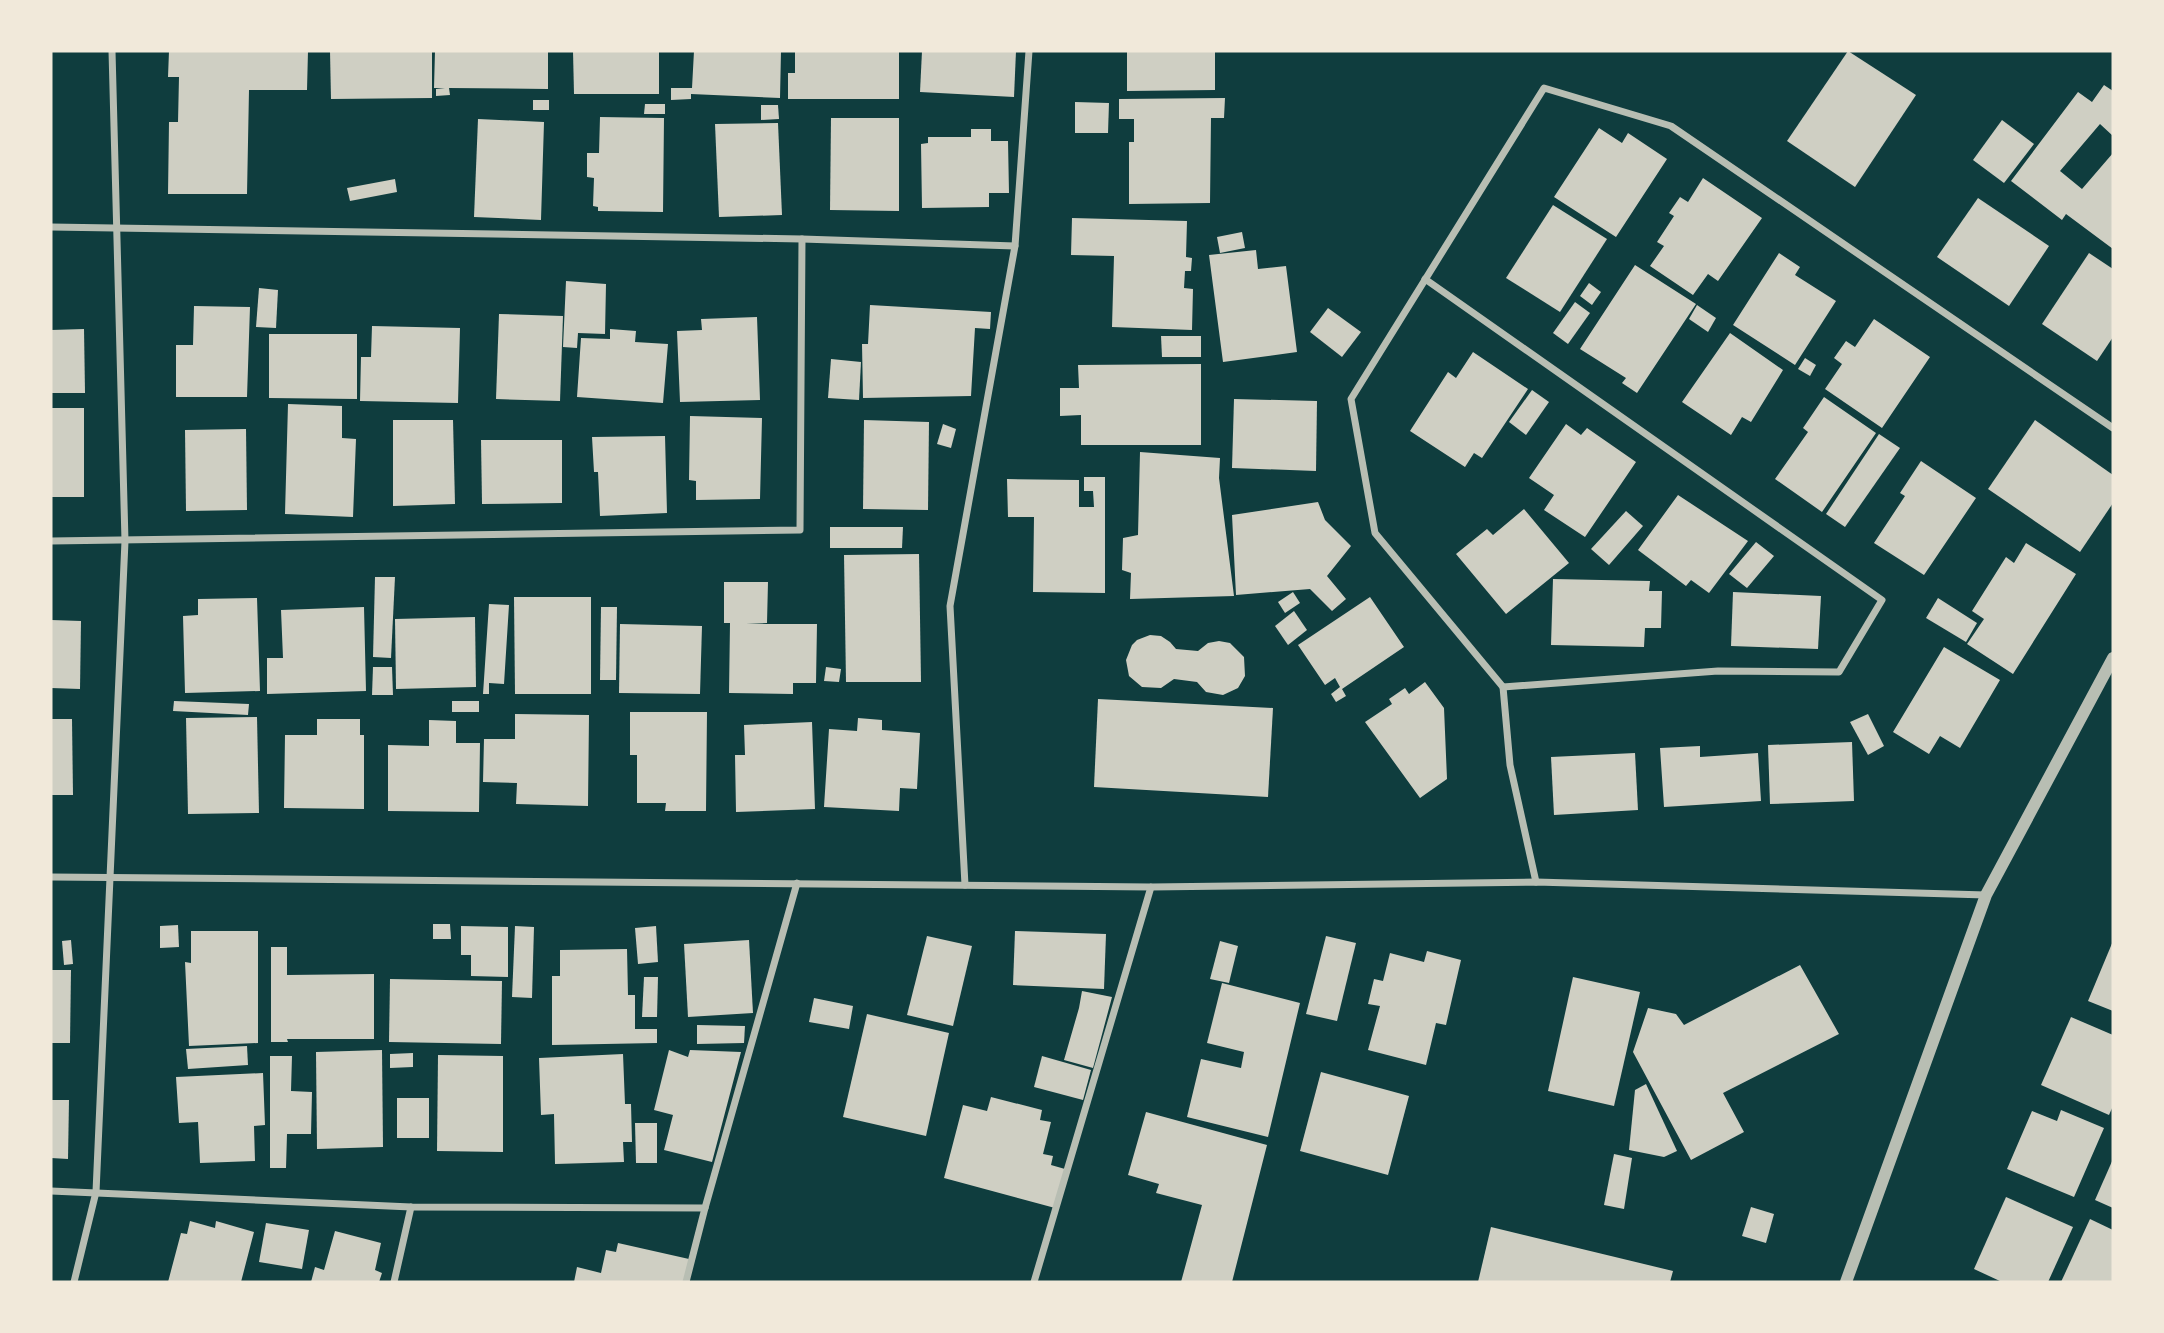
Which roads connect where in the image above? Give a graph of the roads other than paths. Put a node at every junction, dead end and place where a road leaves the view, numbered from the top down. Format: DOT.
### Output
graph roads {
  1 [pos="112,51"];
  2 [pos="1029,51"];
  3 [pos="117,226"];
  4 [pos="51,227"];
  5 [pos="802,239"];
  6 [pos="1015,246"];
  7 [pos="1425,279"];
  8 [pos="2113,428"];
  9 [pos="51,541"];
  10 [pos="125,541"];
  11 [pos="2113,658"];
  12 [pos="1503,687"];
  13 [pos="51,877"];
  14 [pos="109,877"];
  15 [pos="797,883"];
  16 [pos="1536,883"];
  17 [pos="965,885"];
  18 [pos="1151,887"];
  19 [pos="1986,895"];
  20 [pos="51,1191"];
  21 [pos="96,1192"];
  22 [pos="411,1207"];
  23 [pos="705,1208"];
  24 [pos="74,1282"];
  25 [pos="394,1282"];
  26 [pos="686,1282"];
  27 [pos="1034,1282"];
  28 [pos="1846,1282"];
  1 -- 3 [label="street"];
  2 -- 6 [label="street"];
  3 -- 4 [label="street"];
  3 -- 5 [label="street"];
  3 -- 10 [label="street"];
  5 -- 6 [label="street"];
  5 -- 10 [label="street"];
  6 -- 17 [label="street"];
  7 -- 8 [label="street"];
  7 -- 12 [label="street"];
  7 -- 12 [label="street"];
  9 -- 10 [label="street"];
  10 -- 14 [label="street"];
  11 -- 19 [label="street"];
  12 -- 16 [label="street"];
  13 -- 14 [label="street"];
  14 -- 15 [label="street"];
  14 -- 21 [label="street"];
  15 -- 17 [label="street"];
  15 -- 23 [label="street"];
  16 -- 18 [label="street"];
  16 -- 19 [label="street"];
  17 -- 18 [label="street"];
  18 -- 27 [label="street"];
  19 -- 28 [label="street"];
  20 -- 21 [label="street"];
  21 -- 22 [label="street"];
  21 -- 24 [label="street"];
  22 -- 23 [label="street"];
  22 -- 25 [label="street"];
  23 -- 26 [label="street"];
}
